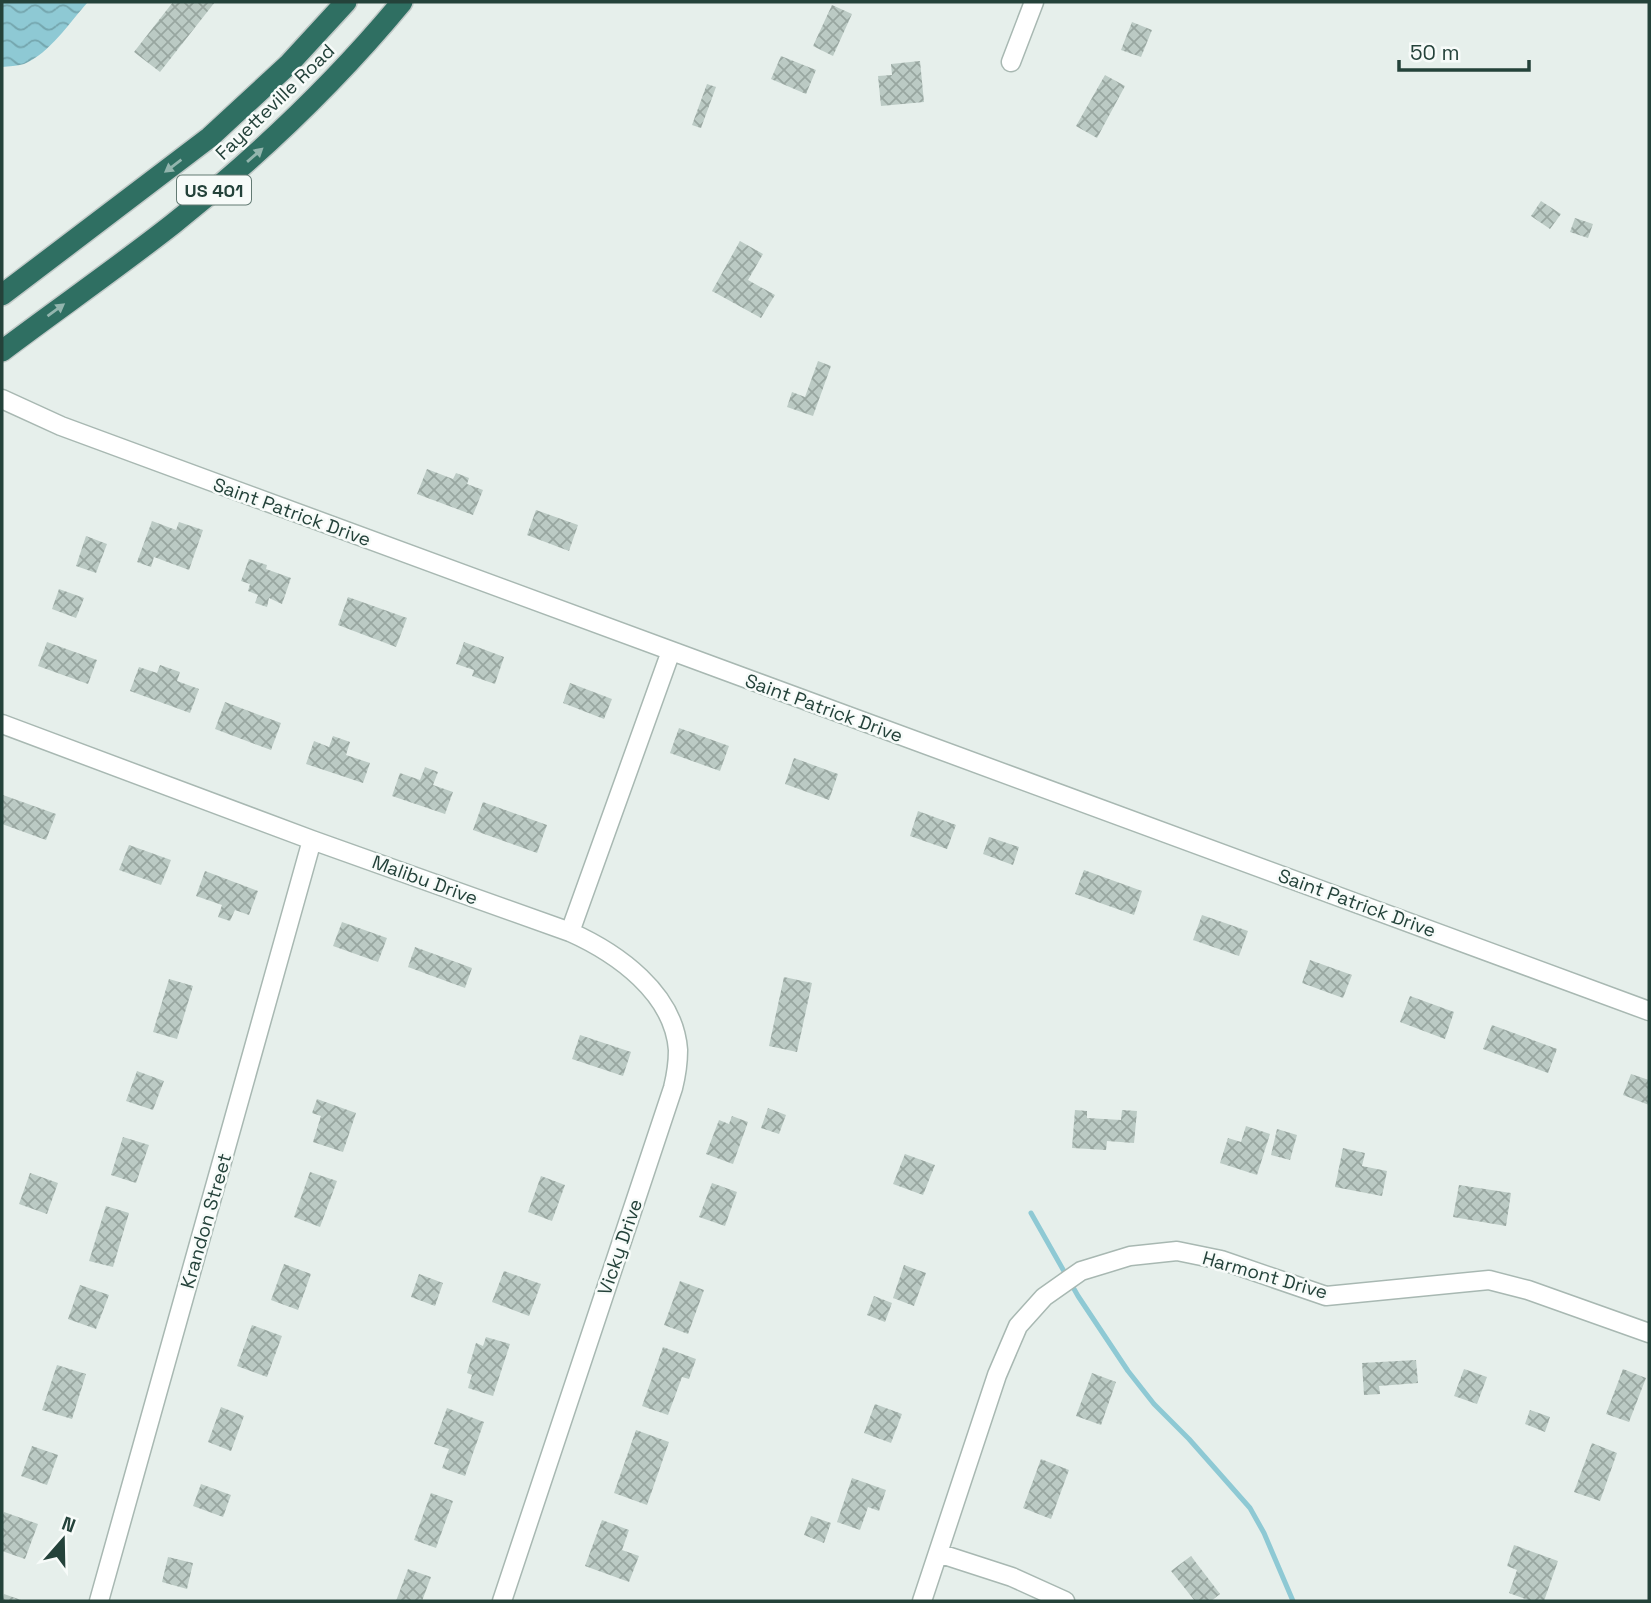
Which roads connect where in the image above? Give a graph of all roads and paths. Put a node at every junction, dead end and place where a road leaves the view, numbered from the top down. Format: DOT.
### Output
graph roads {
  1 [pos="346,2"];
  2 [pos="402,2"];
  3 [pos="1034,2"];
  4 [pos="1011,62"];
  5 [pos="2,295"];
  6 [pos="2,351"];
  7 [pos="2,399"];
  8 [pos="671,651"];
  9 [pos="2,724"];
  10 [pos="312,840"];
  11 [pos="570,932"];
  12 [pos="1649,1011"];
  13 [pos="1649,1334"];
  14 [pos="938,1553"];
  15 [pos="99,1601"];
  16 [pos="502,1601"];
  17 [pos="922,1601"];
  18 [pos="1065,1601"];
  1 -- 5 [label="highway, Fayetteville Road / US 401, one-way"];
  6 -- 2 [label="highway, Fayetteville Road / US 401, one-way"];
  3 -- 4 [label="street"];
  7 -- 8 [label="street, Saint Patrick Drive"];
  8 -- 11 [label="street"];
  8 -- 12 [label="street, Saint Patrick Drive"];
  9 -- 10 [label="street, Malibu Drive"];
  10 -- 11 [label="street, Malibu Drive"];
  10 -- 15 [label="street, Krandon Street"];
  11 -- 16 [label="street, Vicky Drive"];
  13 -- 14 [label="street, Harmont Drive"];
  14 -- 17 [label="street, Harmont Drive"];
  14 -- 18 [label="street"];
}
